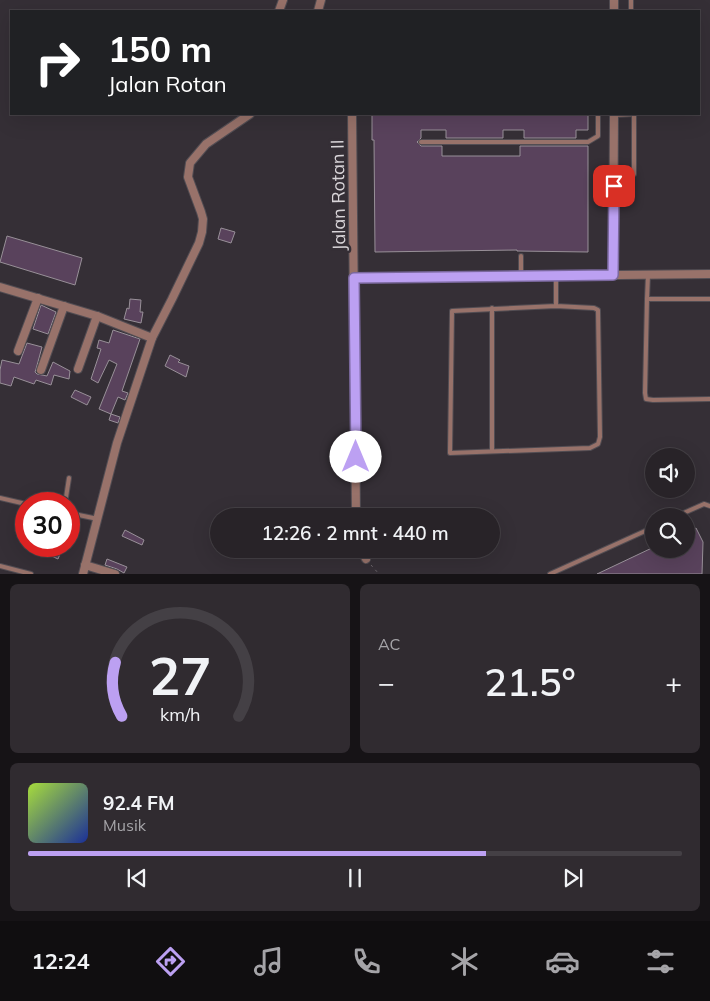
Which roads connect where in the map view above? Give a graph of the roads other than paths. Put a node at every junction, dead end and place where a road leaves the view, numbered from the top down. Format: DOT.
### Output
graph roads {
  1 [pos="249,115"];
  2 [pos="352,115"];
  3 [pos="598,115"];
  4 [pos="614,115"];
  5 [pos="634,115"];
  6 [pos="421,142"];
  7 [pos="634,174"];
  8 [pos="521,256"];
  9 [pos="710,274"];
  10 [pos="613,275"];
  11 [pos="648,275"];
  12 [pos="521,276"];
  13 [pos="556,276"];
  14 [pos="354,278"];
  15 [pos="0,287"];
  16 [pos="38,298"];
  17 [pos="648,299"];
  18 [pos="710,299"];
  19 [pos="64,306"];
  20 [pos="556,306"];
  21 [pos="492,308"];
  22 [pos="97,316"];
  23 [pos="152,338"];
  24 [pos="18,351"];
  25 [pos="78,369"];
  26 [pos="41,370"];
  27 [pos="710,399"];
  28 [pos="492,451"];
  29 [pos="69,478"];
  30 [pos="66,492"];
  31 [pos="0,498"];
  32 [pos="15,501"];
  33 [pos="710,506"];
  34 [pos="356,508"];
  35 [pos="695,508"];
  36 [pos="80,515"];
  37 [pos="98,519"];
  38 [pos="645,531"];
  39 [pos="86,564"];
  40 [pos="0,566"];
  41 [pos="31,574"];
  42 [pos="83,574"];
  43 [pos="115,574"];
  44 [pos="550,574"];
  1 -- 23 [label="street"];
  2 -- 14 [label="street, Jalan Rotan II"];
  3 -- 6 [label="lane"];
  4 -- 10 [label="street"];
  5 -- 7 [label="lane"];
  8 -- 12 [label="lane"];
  9 -- 11 [label="street"];
  10 -- 11 [label="street"];
  10 -- 13 [label="street"];
  11 -- 17 [label="lane"];
  12 -- 13 [label="street"];
  12 -- 14 [label="street"];
  13 -- 20 [label="lane"];
  14 -- 34 [label="street, Jalan Rotan II"];
  15 -- 16 [label="street"];
  16 -- 19 [label="street"];
  16 -- 24 [label="street"];
  17 -- 18 [label="lane"];
  17 -- 27 [label="lane"];
  19 -- 22 [label="street"];
  19 -- 26 [label="street"];
  20 -- 21 [label="lane"];
  20 -- 28 [label="lane"];
  21 -- 28 [label="lane"];
  21 -- 28 [label="lane"];
  22 -- 23 [label="street"];
  22 -- 25 [label="street"];
  23 -- 37 [label="street"];
  29 -- 30 [label="lane"];
  31 -- 32 [label="lane"];
  33 -- 35 [label="lane"];
  36 -- 37 [label="lane"];
  37 -- 39 [label="street"];
  38 -- 44 [label="lane"];
  39 -- 42 [label="street"];
  39 -- 43 [label="street"];
  40 -- 41 [label="lane"];
}
